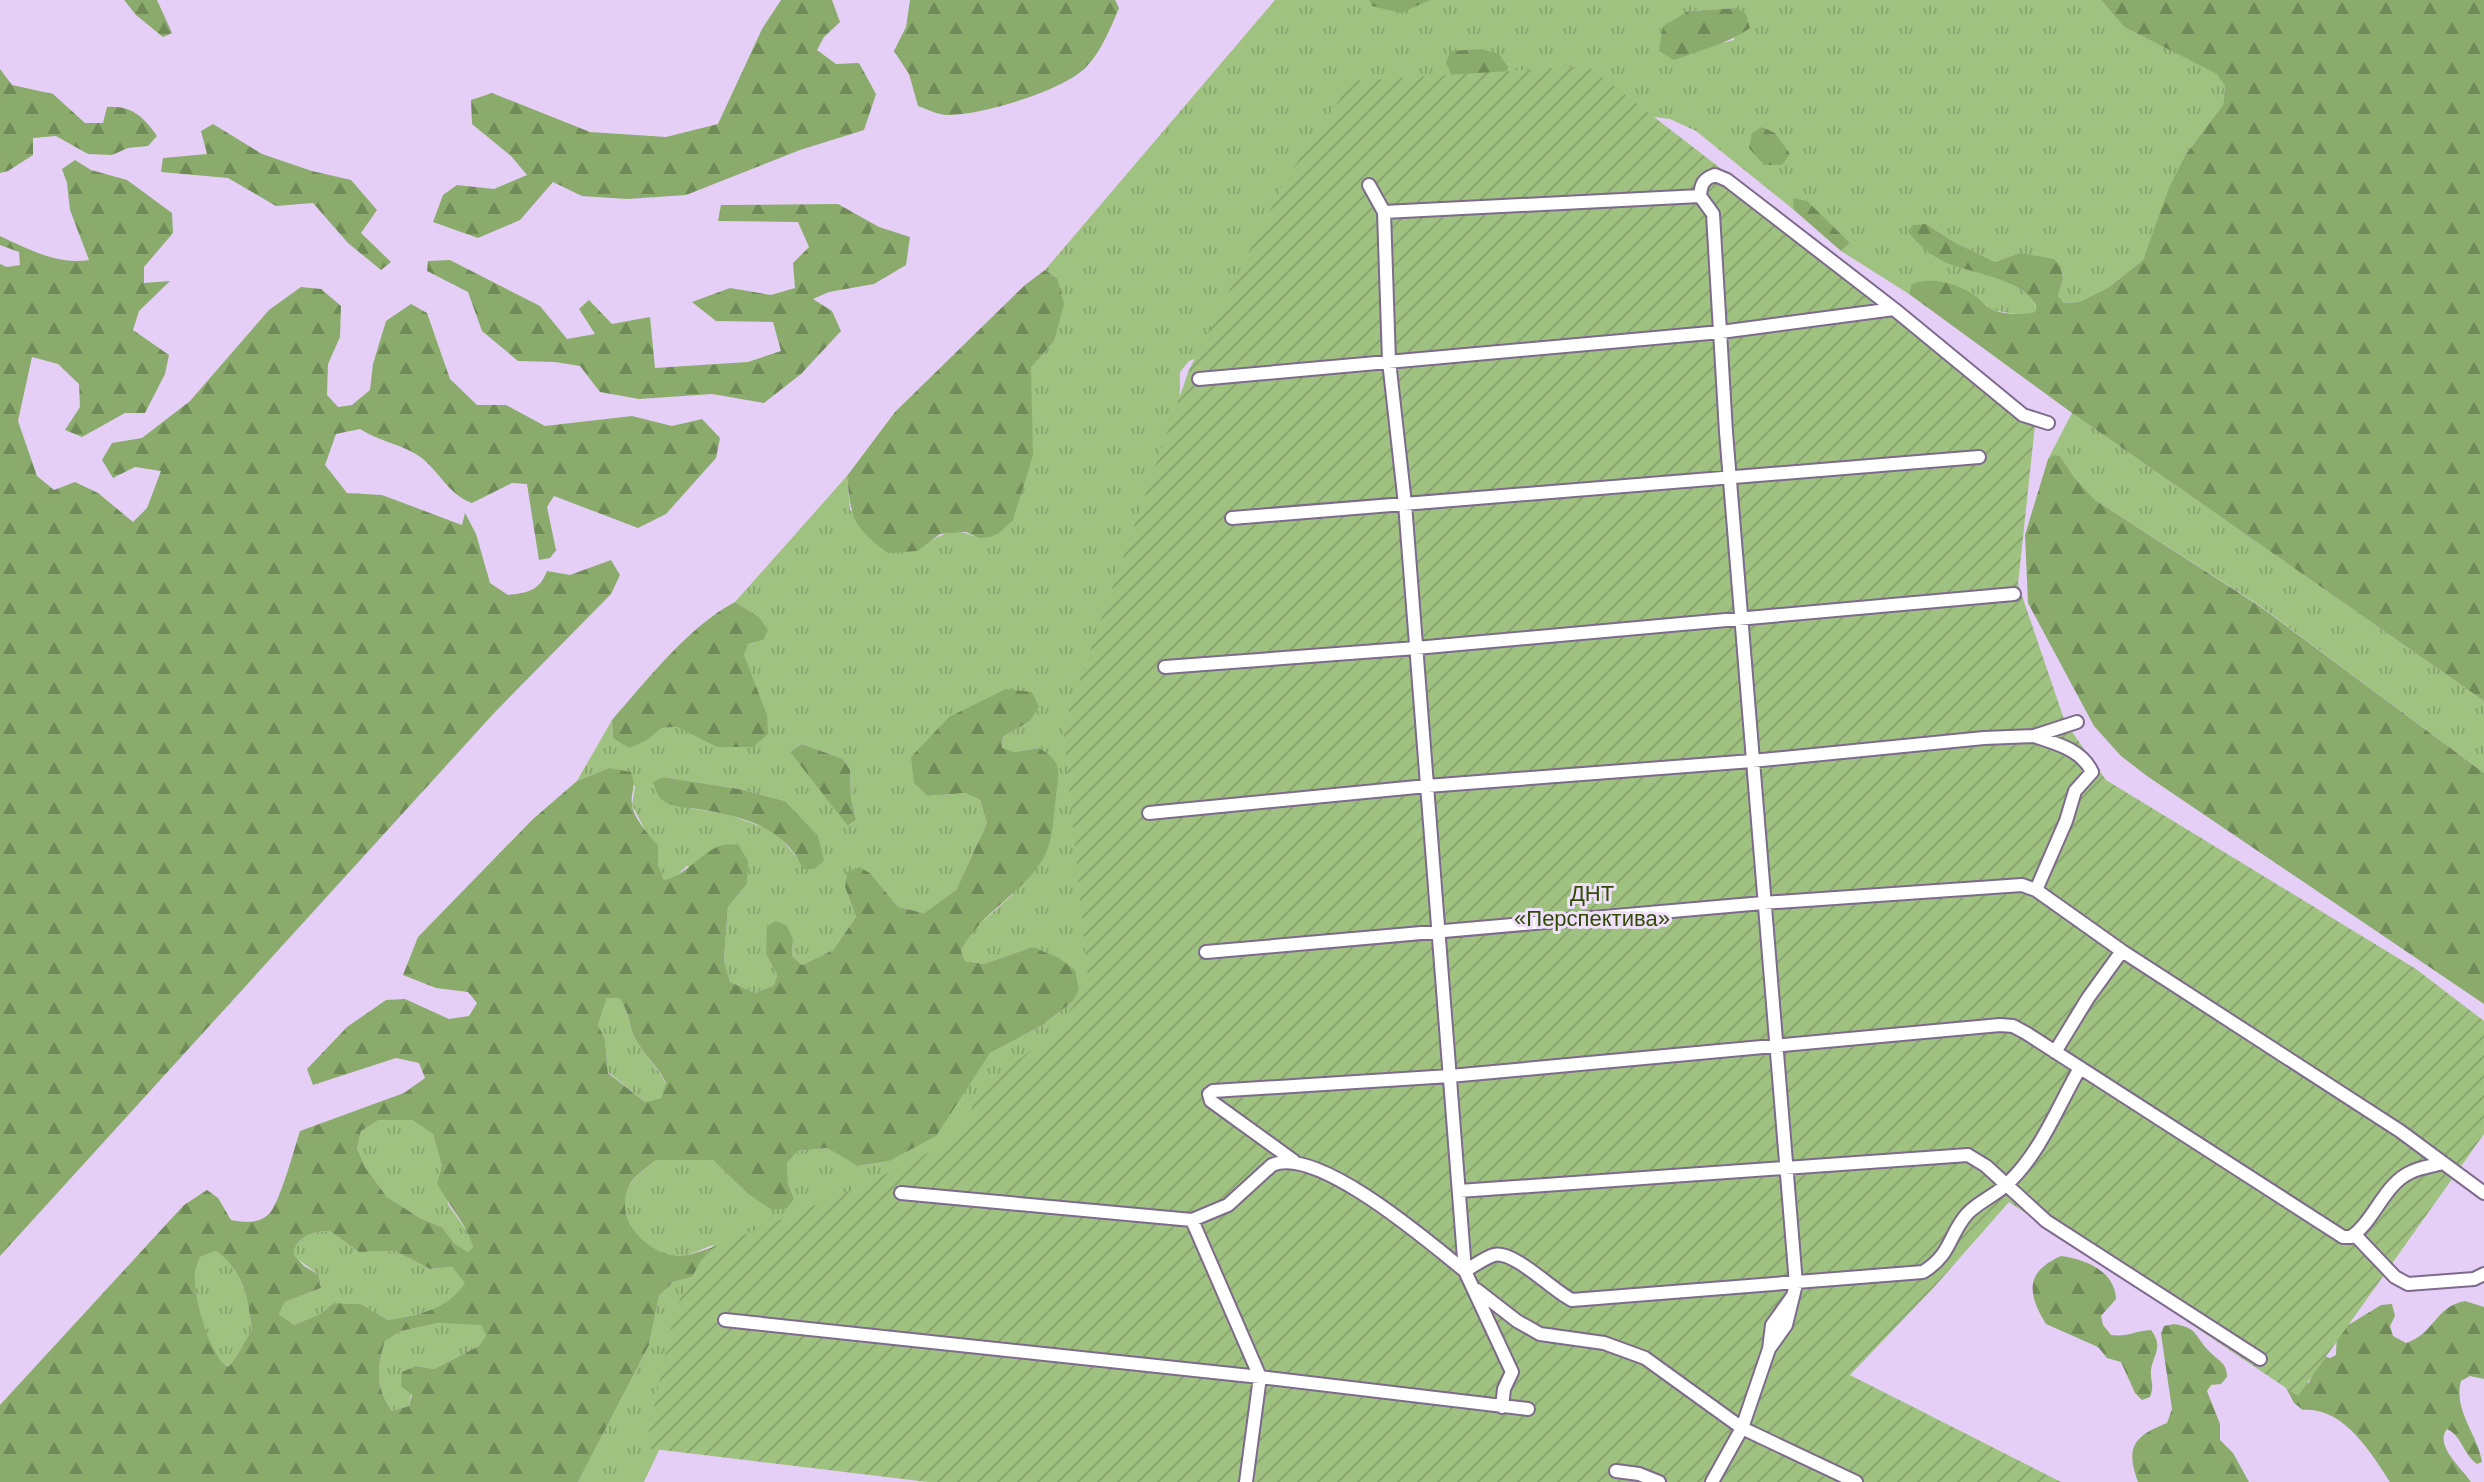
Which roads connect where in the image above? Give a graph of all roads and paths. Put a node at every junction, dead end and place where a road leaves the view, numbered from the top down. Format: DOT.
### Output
graph roads {
  1 [pos="1369,185"];
  2 [pos="1700,196"];
  3 [pos="1384,212"];
  4 [pos="1894,309"];
  5 [pos="1721,332"];
  6 [pos="1389,361"];
  7 [pos="1199,379"];
  8 [pos="2048,423"];
  9 [pos="1979,457"];
  10 [pos="1730,477"];
  11 [pos="1405,504"];
  12 [pos="1232,518"];
  13 [pos="2014,594"];
  14 [pos="1741,619"];
  15 [pos="1416,648"];
  16 [pos="1165,667"];
  17 [pos="2077,722"];
  18 [pos="2034,736"];
  19 [pos="1752,761"];
  20 [pos="1427,786"];
  21 [pos="1149,813"];
  22 [pos="2036,890"];
  23 [pos="1763,903"];
  24 [pos="1439,931"];
  25 [pos="2122,951"];
  26 [pos="1206,952"];
  27 [pos="1775,1046"];
  28 [pos="2055,1052"];
  29 [pos="2080,1068"];
  30 [pos="1450,1076"];
  31 [pos="1294,1161"];
  32 [pos="2442,1163"];
  33 [pos="1786,1166"];
  34 [pos="2007,1185"];
  35 [pos="1459,1191"];
  36 [pos="901,1193"];
  37 [pos="2484,1193"];
  38 [pos="1192,1220"];
  39 [pos="2355,1235"];
  40 [pos="2484,1274"];
  41 [pos="1467,1277"];
  42 [pos="1796,1284"];
  43 [pos="725,1320"];
  44 [pos="2260,1359"];
  45 [pos="1260,1377"];
  46 [pos="1502,1407"];
  47 [pos="1528,1409"];
  48 [pos="1742,1428"];
  49 [pos="1616,1471"];
  50 [pos="1246,1482"];
  51 [pos="1659,1482"];
  52 [pos="1712,1482"];
  53 [pos="1856,1482"];
  1 -- 3 [label="street"];
  2 -- 3 [label="street"];
  2 -- 4 [label="street"];
  2 -- 5 [label="street"];
  3 -- 6 [label="street"];
  4 -- 5 [label="street"];
  4 -- 8 [label="street"];
  5 -- 6 [label="street"];
  5 -- 10 [label="street"];
  6 -- 7 [label="street"];
  6 -- 11 [label="street"];
  9 -- 10 [label="street"];
  10 -- 11 [label="street"];
  10 -- 14 [label="street"];
  11 -- 12 [label="street"];
  11 -- 15 [label="street"];
  13 -- 14 [label="street"];
  14 -- 15 [label="street"];
  14 -- 19 [label="street"];
  15 -- 16 [label="street"];
  15 -- 20 [label="street"];
  17 -- 18 [label="street"];
  18 -- 19 [label="street"];
  18 -- 22 [label="street"];
  19 -- 20 [label="street"];
  19 -- 23 [label="street"];
  20 -- 21 [label="street"];
  20 -- 24 [label="street"];
  22 -- 23 [label="street"];
  22 -- 25 [label="street"];
  23 -- 24 [label="street"];
  23 -- 27 [label="street"];
  24 -- 26 [label="street"];
  24 -- 30 [label="street"];
  25 -- 28 [label="street"];
  25 -- 32 [label="street"];
  27 -- 28 [label="street"];
  27 -- 30 [label="street"];
  27 -- 33 [label="street"];
  28 -- 29 [label="street"];
  29 -- 34 [label="street"];
  29 -- 39 [label="street"];
  30 -- 31 [label="street"];
  30 -- 35 [label="street"];
  31 -- 38 [label="street"];
  31 -- 41 [label="street"];
  32 -- 37 [label="street"];
  32 -- 39 [label="street"];
  33 -- 34 [label="street"];
  33 -- 35 [label="street"];
  33 -- 42 [label="street"];
  34 -- 42 [label="street"];
  34 -- 44 [label="street"];
  35 -- 41 [label="street"];
  36 -- 38 [label="street"];
  38 -- 45 [label="street"];
  39 -- 40 [label="street"];
  41 -- 42 [label="street"];
  41 -- 46 [label="street"];
  41 -- 48 [label="street"];
  42 -- 48 [label="street"];
  43 -- 45 [label="street"];
  45 -- 46 [label="street"];
  45 -- 50 [label="street"];
  46 -- 47 [label="street"];
  48 -- 52 [label="street"];
  48 -- 53 [label="street"];
  49 -- 51 [label="street"];
}
